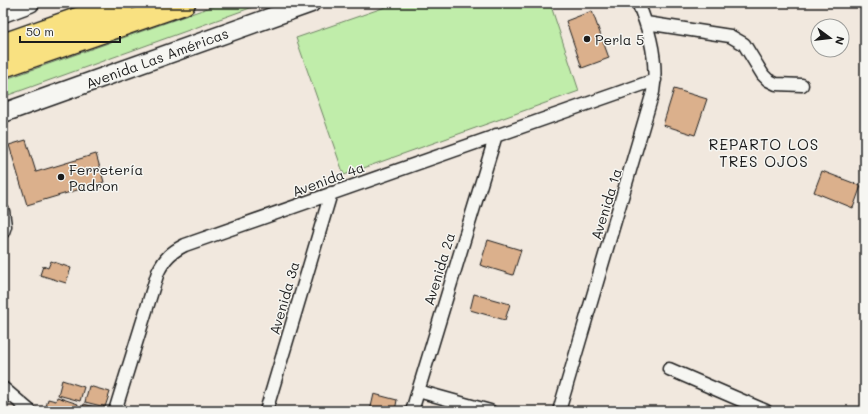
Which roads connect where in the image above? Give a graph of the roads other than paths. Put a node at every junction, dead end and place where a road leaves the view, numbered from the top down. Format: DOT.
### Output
graph roads {
  1 [pos="30,3"];
  2 [pos="123,3"];
  3 [pos="184,3"];
  4 [pos="311,3"];
  5 [pos="638,3"];
  6 [pos="3,13"];
  7 [pos="646,24"];
  8 [pos="3,46"];
  9 [pos="3,66"];
  10 [pos="655,80"];
  11 [pos="802,85"];
  12 [pos="3,113"];
  13 [pos="496,135"];
  14 [pos="331,193"];
  15 [pos="3,211"];
  16 [pos="3,232"];
  17 [pos="669,369"];
  18 [pos="3,388"];
  19 [pos="418,391"];
  20 [pos="30,411"];
  21 [pos="115,411"];
  22 [pos="268,411"];
  23 [pos="412,411"];
  24 [pos="490,411"];
  25 [pos="559,411"];
  26 [pos="766,411"];
  1 -- 6 [label="main road"];
  2 -- 8 [label="highway"];
  3 -- 9 [label="highway"];
  4 -- 12 [label="main road, Avenida Las Américas"];
  5 -- 7 [label="street, Avenida 1a"];
  7 -- 10 [label="street, Avenida 1a"];
  7 -- 11 [label="street"];
  10 -- 13 [label="street, Avenida 4a"];
  10 -- 25 [label="street, Avenida 1a"];
  13 -- 14 [label="street, Avenida 4a"];
  13 -- 19 [label="street, Avenida 2a"];
  14 -- 21 [label="street, Avenida 4a"];
  14 -- 22 [label="street, Avenida 3a"];
  15 -- 16 [label="street"];
  17 -- 26 [label="street"];
  18 -- 20 [label="street"];
  19 -- 23 [label="street, Avenida 2a"];
  19 -- 24 [label="street"];
}
